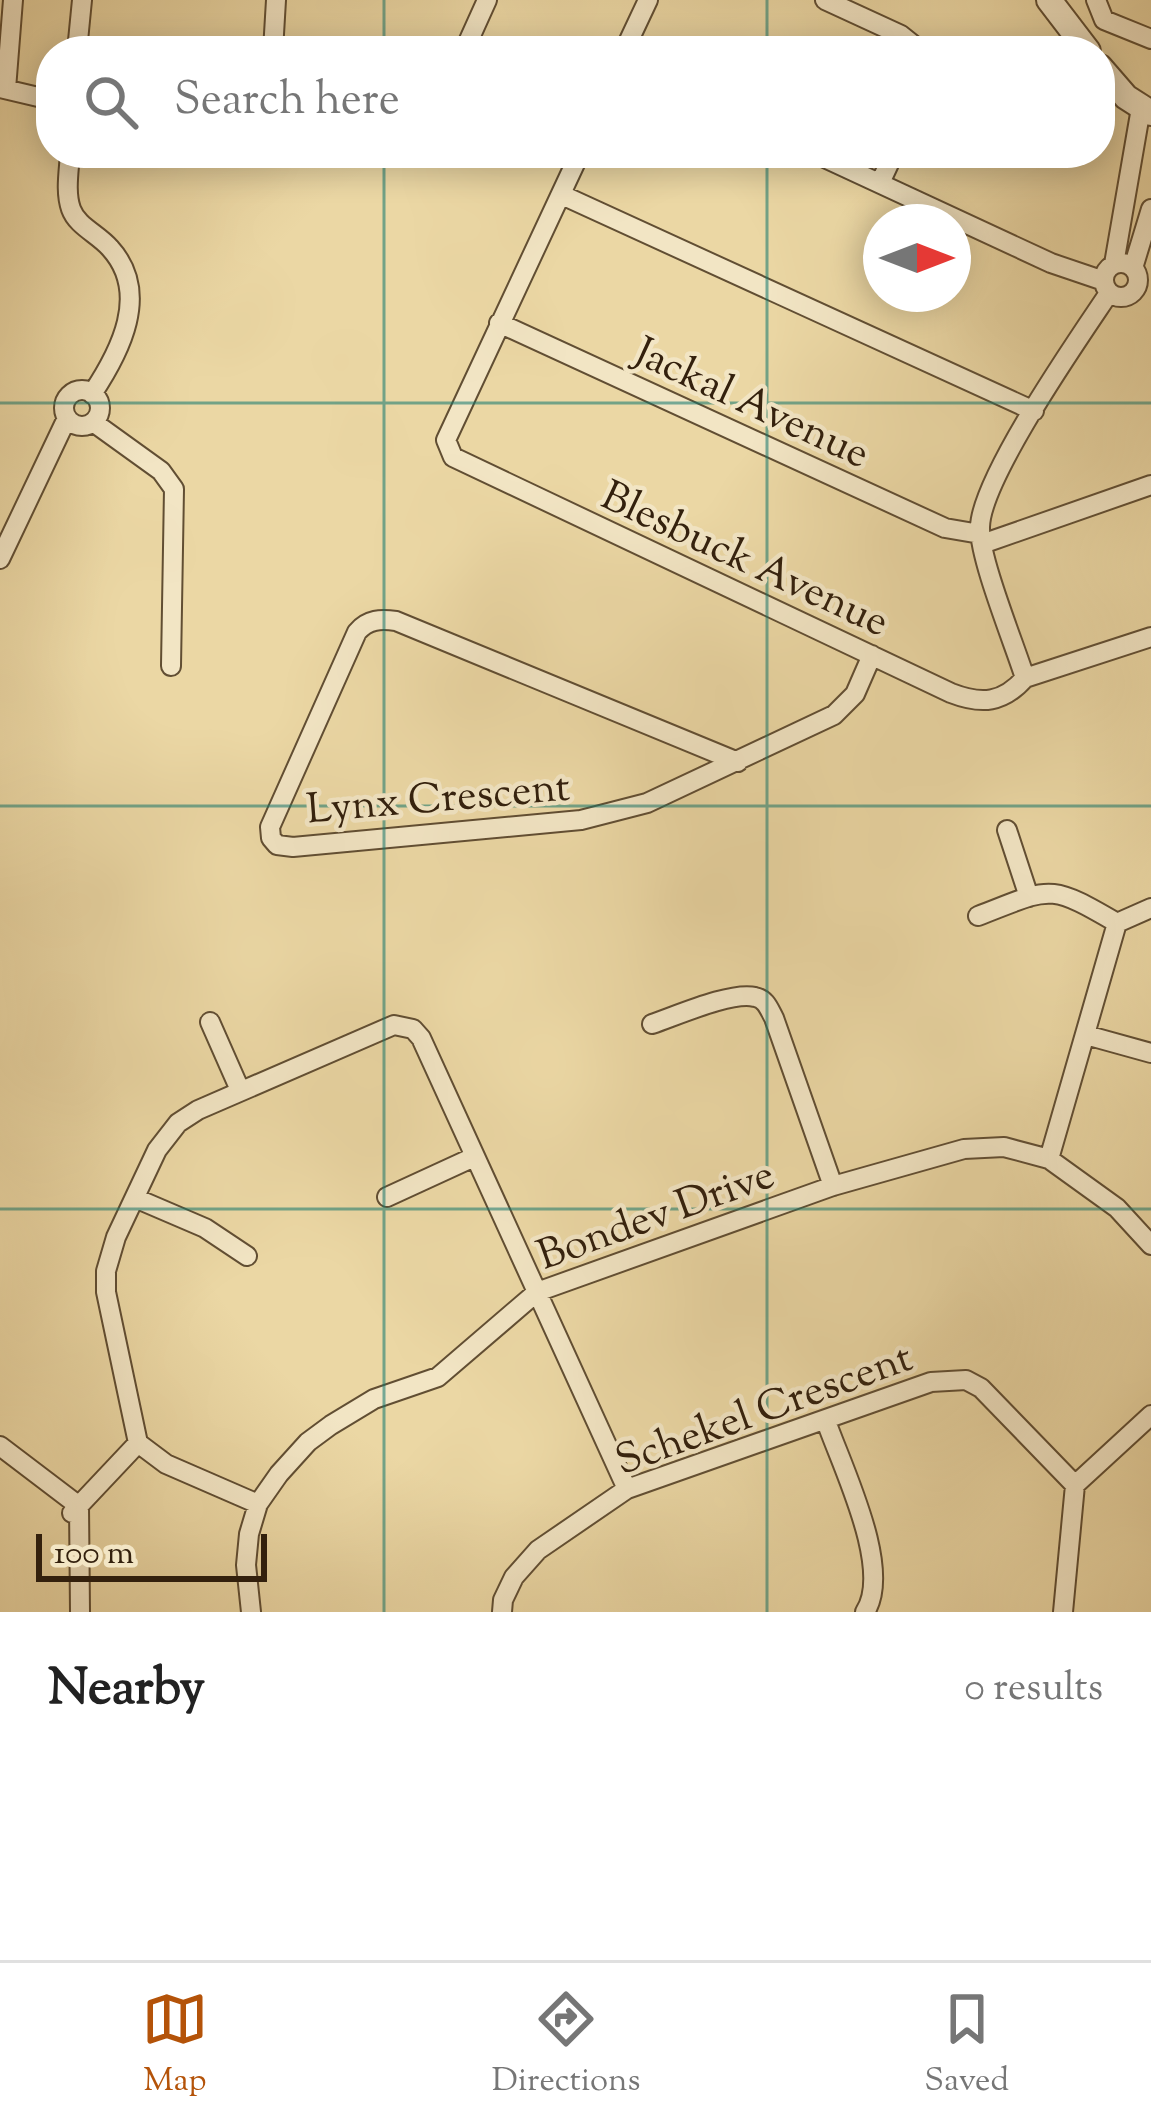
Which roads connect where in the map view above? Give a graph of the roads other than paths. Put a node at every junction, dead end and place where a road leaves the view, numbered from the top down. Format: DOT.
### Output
graph roads {
  1 [pos="13,0"];
  2 [pos="82,0"];
  3 [pos="276,0"];
  4 [pos="487,0"];
  5 [pos="648,0"];
  6 [pos="825,0"];
  7 [pos="1049,0"];
  8 [pos="1096,0"];
  9 [pos="79,36"];
  10 [pos="274,36"];
  11 [pos="471,36"];
  12 [pos="631,36"];
  13 [pos="902,36"];
  14 [pos="1077,36"];
  15 [pos="1151,39"];
  16 [pos="1115,81"];
  17 [pos="3,89"];
  18 [pos="36,92"];
  19 [pos="27,93"];
  20 [pos="36,96"];
  21 [pos="1146,111"];
  22 [pos="69,168"];
  23 [pos="574,168"];
  24 [pos="847,168"];
  25 [pos="887,168"];
  26 [pos="880,183"];
  27 [pos="562,195"];
  28 [pos="1151,208"];
  29 [pos="1125,278"];
  30 [pos="500,323"];
  31 [pos="92,394"];
  32 [pos="1034,411"];
  33 [pos="68,418"];
  34 [pos="93,422"];
  35 [pos="1151,485"];
  36 [pos="981,539"];
  37 [pos="0,559"];
  38 [pos="1151,638"];
  39 [pos="872,655"];
  40 [pos="171,666"];
  41 [pos="1024,678"];
  42 [pos="738,762"];
  43 [pos="1007,830"];
  44 [pos="1029,897"];
  45 [pos="1151,908"];
  46 [pos="978,916"];
  47 [pos="1117,923"];
  48 [pos="210,1022"];
  49 [pos="652,1024"];
  50 [pos="1086,1035"];
  51 [pos="1151,1053"];
  52 [pos="240,1090"];
  53 [pos="474,1157"];
  54 [pos="1049,1159"];
  55 [pos="833,1186"];
  56 [pos="387,1197"];
  57 [pos="135,1198"];
  58 [pos="1151,1245"];
  59 [pos="247,1256"];
  60 [pos="537,1292"];
  61 [pos="1151,1415"];
  62 [pos="826,1421"];
  63 [pos="138,1443"];
  64 [pos="0,1446"];
  65 [pos="1075,1485"];
  66 [pos="627,1489"];
  67 [pos="257,1504"];
  68 [pos="76,1509"];
  69 [pos="80,1612"];
  70 [pos="251,1612"];
  71 [pos="502,1612"];
  72 [pos="865,1612"];
  73 [pos="1063,1612"];
  1 -- 17 [label="street"];
  2 -- 9 [label="street"];
  3 -- 10 [label="street"];
  4 -- 11 [label="street"];
  5 -- 12 [label="street"];
  6 -- 13 [label="street"];
  7 -- 14 [label="street"];
  8 -- 15 [label="street"];
  16 -- 21 [label="street"];
  17 -- 19 [label="street"];
  18 -- 19 [label="street"];
  19 -- 20 [label="street"];
  21 -- 29 [label="street"];
  22 -- 31 [label="street"];
  23 -- 27 [label="street"];
  24 -- 26 [label="street"];
  25 -- 26 [label="street"];
  26 -- 29 [label="street"];
  27 -- 30 [label="street"];
  27 -- 32 [label="street"];
  28 -- 29 [label="street"];
  29 -- 32 [label="street"];
  30 -- 36 [label="street, Jackal Avenue"];
  30 -- 39 [label="street, Blesbuck Avenue"];
  31 -- 33 [label="street"];
  31 -- 34 [label="street"];
  32 -- 36 [label="street"];
  33 -- 34 [label="street"];
  33 -- 37 [label="street"];
  34 -- 40 [label="street"];
  35 -- 36 [label="street"];
  36 -- 41 [label="street"];
  38 -- 41 [label="street, Blesbuck Avenue"];
  39 -- 41 [label="street, Blesbuck Avenue"];
  39 -- 42 [label="street, Lynx Crescent"];
  42 -- 42 [label="street, Lynx Crescent"];
  43 -- 44 [label="street"];
  44 -- 46 [label="street"];
  44 -- 47 [label="street"];
  45 -- 47 [label="street"];
  47 -- 50 [label="street"];
  48 -- 52 [label="street"];
  49 -- 55 [label="street"];
  50 -- 51 [label="street"];
  50 -- 54 [label="street"];
  52 -- 53 [label="street"];
  52 -- 57 [label="street"];
  53 -- 56 [label="street"];
  53 -- 60 [label="street"];
  54 -- 55 [label="street, Bondev Drive"];
  54 -- 58 [label="street, Bondev Drive"];
  55 -- 60 [label="street, Bondev Drive"];
  57 -- 59 [label="street"];
  57 -- 63 [label="street"];
  60 -- 66 [label="street"];
  60 -- 67 [label="street, Bondev Drive"];
  61 -- 65 [label="street"];
  62 -- 65 [label="street, Schekel Crescent"];
  62 -- 66 [label="street, Schekel Crescent"];
  62 -- 72 [label="street"];
  63 -- 67 [label="street"];
  63 -- 68 [label="street"];
  64 -- 68 [label="street"];
  65 -- 73 [label="street"];
  66 -- 71 [label="street, Schekel Crescent"];
  67 -- 70 [label="street, Bondev Drive"];
  68 -- 69 [label="street"];
}
